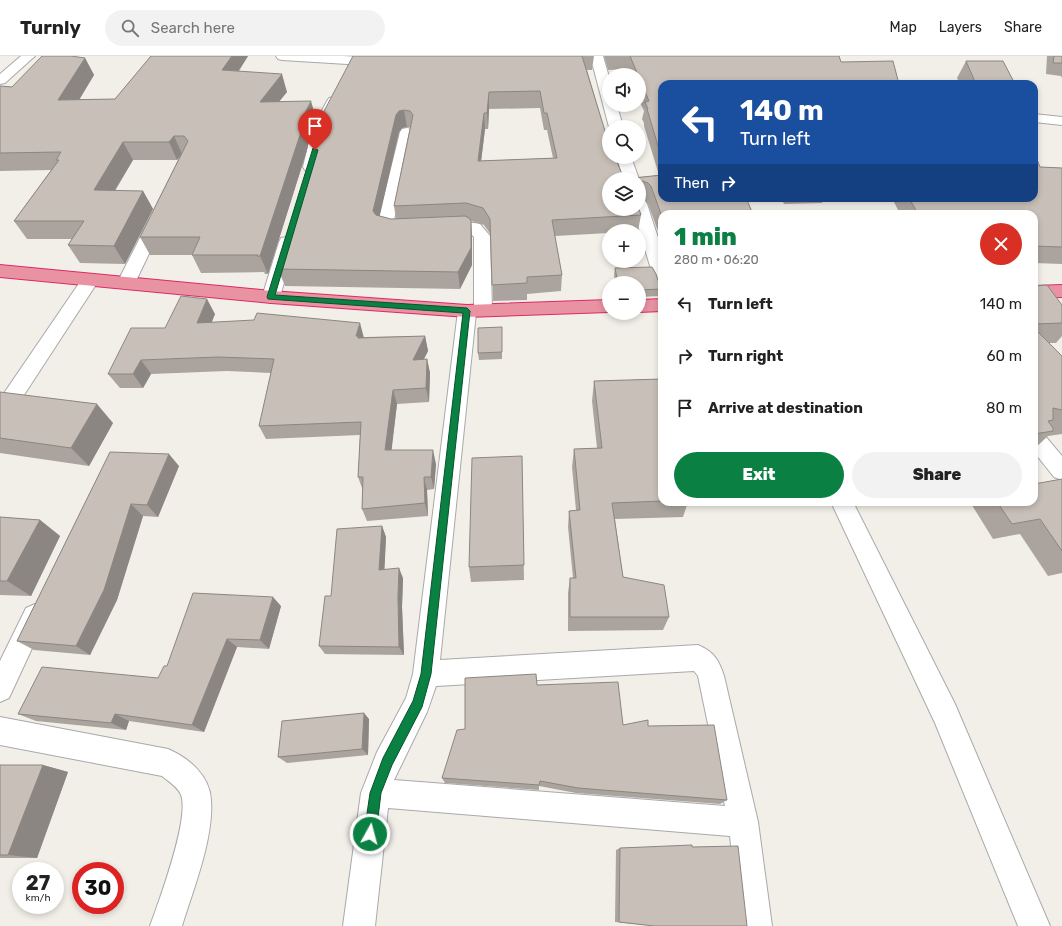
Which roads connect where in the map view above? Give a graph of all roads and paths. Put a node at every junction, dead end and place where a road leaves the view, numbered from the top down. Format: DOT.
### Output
graph roads {
  1 [pos="29,56"];
  2 [pos="282,56"];
  3 [pos="598,59"];
  4 [pos="354,60"];
  5 [pos="393,62"];
  6 [pos="551,63"];
  7 [pos="347,74"];
  8 [pos="602,74"];
  9 [pos="0,80"];
  10 [pos="340,88"];
  11 [pos="1038,118"];
  12 [pos="1062,121"];
  13 [pos="407,132"];
  14 [pos="306,179"];
  15 [pos="163,207"];
  16 [pos="643,216"];
  17 [pos="291,231"];
  18 [pos="658,263"];
  19 [pos="0,271"];
  20 [pos="90,280"];
  21 [pos="126,283"];
  22 [pos="1062,291"];
  23 [pos="1038,292"];
  24 [pos="271,297"];
  25 [pos="658,305"];
  26 [pos="602,306"];
  27 [pos="646,306"];
  28 [pos="475,311"];
  29 [pos="0,415"];
  30 [pos="1038,442"];
  31 [pos="1062,471"];
  32 [pos="844,506"];
  33 [pos="45,596"];
  34 [pos="426,674"];
  35 [pos="0,689"];
  36 [pos="0,731"];
  37 [pos="376,793"];
  38 [pos="743,822"];
  39 [pos="166,926"];
  40 [pos="359,926"];
  41 [pos="756,926"];
  42 [pos="1034,926"];
  1 -- 9 [label="street"];
  2 -- 4 [label="street"];
  3 -- 6 [label="street"];
  3 -- 8 [label="street"];
  4 -- 5 [label="street"];
  4 -- 7 [label="street"];
  10 -- 14 [label="street"];
  11 -- 12 [label="street"];
  13 -- 28 [label="street"];
  15 -- 21 [label="street"];
  16 -- 18 [label="street"];
  17 -- 24 [label="street"];
  19 -- 20 [label="highway"];
  20 -- 21 [label="highway"];
  20 -- 29 [label="street"];
  21 -- 24 [label="highway"];
  22 -- 23 [label="highway"];
  24 -- 28 [label="highway"];
  25 -- 27 [label="highway"];
  26 -- 28 [label="highway"];
  28 -- 34 [label="street"];
  30 -- 31 [label="street"];
  32 -- 42 [label="street"];
  33 -- 35 [label="street"];
  34 -- 37 [label="street"];
  34 -- 38 [label="street"];
  36 -- 39 [label="street"];
  37 -- 38 [label="street"];
  37 -- 40 [label="street"];
  38 -- 41 [label="street"];
}
